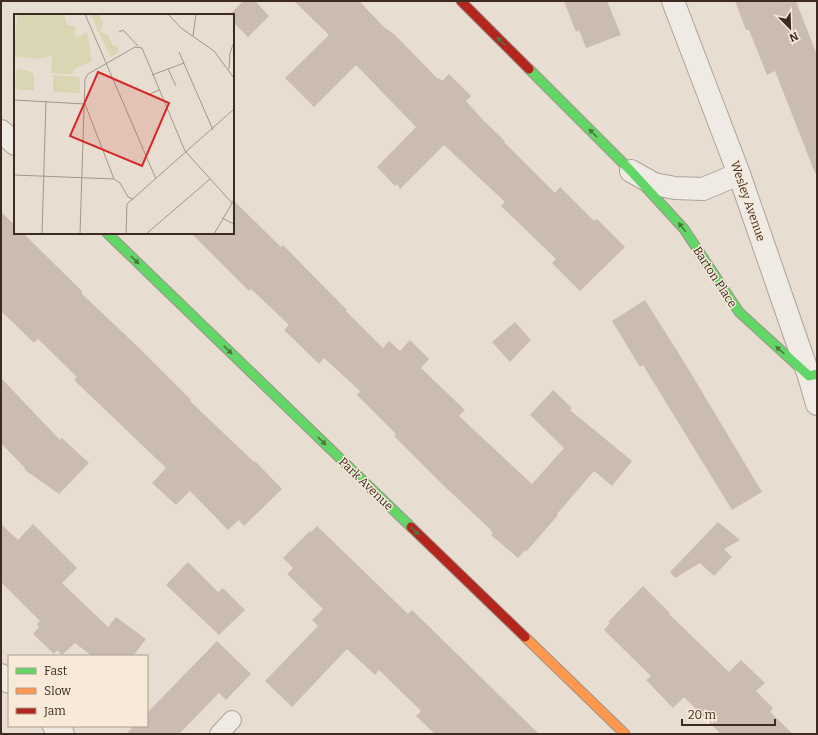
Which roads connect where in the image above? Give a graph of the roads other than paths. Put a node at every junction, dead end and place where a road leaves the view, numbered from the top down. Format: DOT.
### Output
graph roads {
  1 [pos="461,1"];
  2 [pos="673,1"];
  3 [pos="1,131"];
  4 [pos="14,143"];
  5 [pos="630,170"];
  6 [pos="739,174"];
  7 [pos="108,234"];
  8 [pos="813,375"];
  9 [pos="817,404"];
  10 [pos="232,720"];
  11 [pos="55,727"];
  12 [pos="63,734"];
  13 [pos="219,734"];
  14 [pos="625,734"];
  5 -- 1 [label="street, Barton Place, one-way"];
  2 -- 6 [label="street, Wesley Avenue"];
  3 -- 4 [label="street"];
  5 -- 6 [label="street, Barton Place"];
  8 -- 5 [label="street, Barton Place, one-way"];
  6 -- 8 [label="street, Wesley Avenue"];
  7 -- 14 [label="street, Park Avenue, one-way"];
  8 -- 9 [label="street, Wesley Avenue"];
  10 -- 13 [label="lane"];
  11 -- 12 [label="street"];
}
